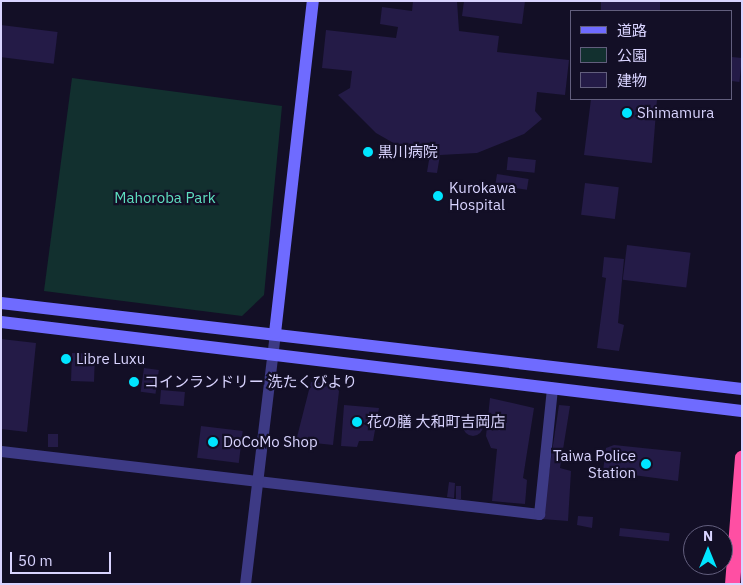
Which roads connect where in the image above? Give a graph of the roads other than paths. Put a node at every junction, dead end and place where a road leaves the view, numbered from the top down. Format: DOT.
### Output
graph roads {
  1 [pos="313,1"];
  2 [pos="1,303"];
  3 [pos="1,322"];
  4 [pos="275,333"];
  5 [pos="272,353"];
  6 [pos="552,388"];
  7 [pos="742,389"];
  8 [pos="742,411"];
  9 [pos="1,451"];
  10 [pos="742,458"];
  11 [pos="257,480"];
  12 [pos="245,584"];
  13 [pos="732,584"];
  1 -- 4 [label="street"];
  2 -- 4 [label="street"];
  3 -- 5 [label="street"];
  4 -- 5 [label="street"];
  4 -- 7 [label="street"];
  5 -- 6 [label="street"];
  5 -- 11 [label="street"];
  6 -- 8 [label="street"];
  6 -- 11 [label="street"];
  9 -- 11 [label="street"];
  10 -- 13 [label="highway"];
  11 -- 12 [label="street"];
}
